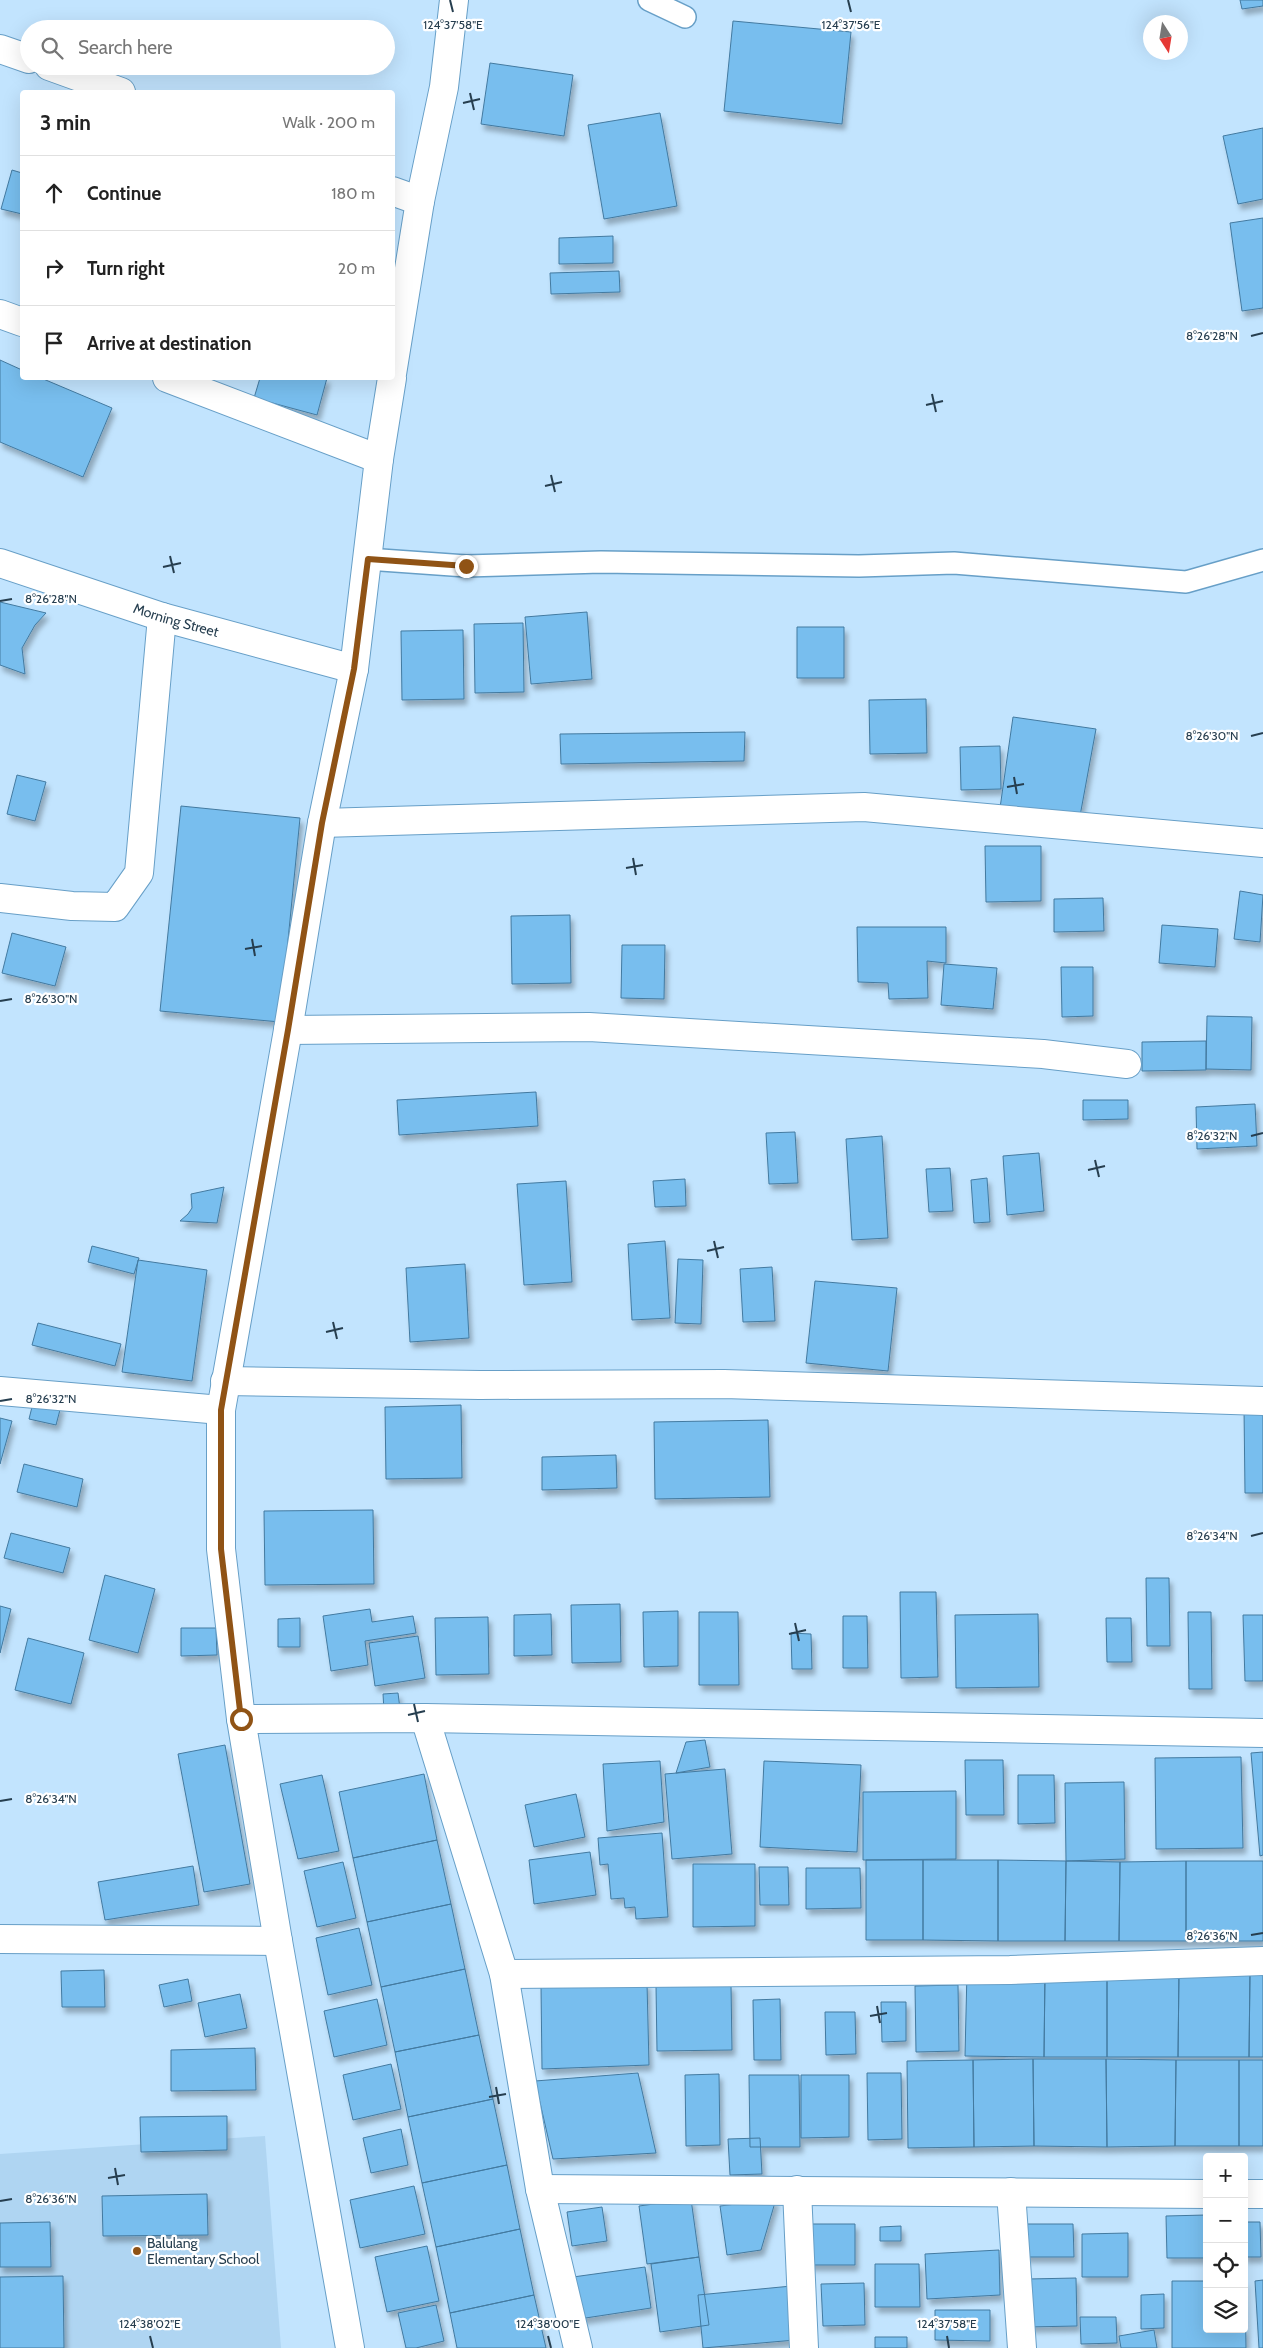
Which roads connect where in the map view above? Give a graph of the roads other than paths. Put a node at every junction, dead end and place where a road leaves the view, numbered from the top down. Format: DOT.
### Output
graph roads {
  1 [pos="454,0"];
  2 [pos="649,0"];
  3 [pos="685,17"];
  4 [pos="0,49"];
  5 [pos="20,56"];
  6 [pos="73,75"];
  7 [pos="115,90"];
  8 [pos="395,192"];
  9 [pos="420,201"];
  10 [pos="0,314"];
  11 [pos="20,321"];
  12 [pos="395,357"];
  13 [pos="172,380"];
  14 [pos="391,380"];
  15 [pos="379,459"];
  16 [pos="368,559"];
  17 [pos="1263,560"];
  18 [pos="0,563"];
  19 [pos="162,617"];
  20 [pos="354,669"];
  21 [pos="322,823"];
  22 [pos="1263,843"];
  23 [pos="0,898"];
  24 [pos="288,1030"];
  25 [pos="1127,1064"];
  26 [pos="225,1381"];
  27 [pos="0,1391"];
  28 [pos="1263,1401"];
  29 [pos="221,1410"];
  30 [pos="425,1718"];
  31 [pos="241,1719"];
  32 [pos="1263,1733"];
  33 [pos="0,1939"];
  34 [pos="278,1940"];
  35 [pos="1263,1961"];
  36 [pos="504,1974"];
  37 [pos="540,2189"];
  38 [pos="797,2190"];
  39 [pos="1011,2192"];
  40 [pos="1203,2194"];
  41 [pos="1248,2194"];
  42 [pos="1263,2194"];
  43 [pos="350,2348"];
  44 [pos="578,2348"];
  45 [pos="804,2348"];
  46 [pos="1022,2348"];
  1 -- 9 [label="street"];
  2 -- 3 [label="lane"];
  4 -- 5 [label="street"];
  6 -- 7 [label="street"];
  8 -- 9 [label="street"];
  9 -- 12 [label="street"];
  10 -- 11 [label="street"];
  13 -- 15 [label="street"];
  14 -- 15 [label="street"];
  15 -- 16 [label="street"];
  16 -- 17 [label="lane"];
  16 -- 20 [label="street"];
  18 -- 19 [label="street, Morning Street"];
  19 -- 20 [label="street, Morning Street"];
  19 -- 23 [label="street"];
  20 -- 21 [label="street"];
  21 -- 22 [label="street"];
  21 -- 24 [label="street"];
  24 -- 25 [label="street"];
  24 -- 26 [label="street"];
  26 -- 28 [label="street"];
  26 -- 29 [label="street"];
  27 -- 29 [label="street"];
  29 -- 31 [label="street"];
  30 -- 31 [label="street"];
  30 -- 32 [label="street"];
  30 -- 36 [label="street"];
  31 -- 34 [label="street"];
  33 -- 34 [label="street"];
  34 -- 43 [label="street"];
  35 -- 36 [label="street"];
  36 -- 37 [label="street"];
  37 -- 38 [label="street"];
  37 -- 44 [label="street"];
  38 -- 39 [label="street"];
  38 -- 45 [label="street"];
  39 -- 40 [label="street"];
  39 -- 46 [label="street"];
  41 -- 42 [label="street"];
}
